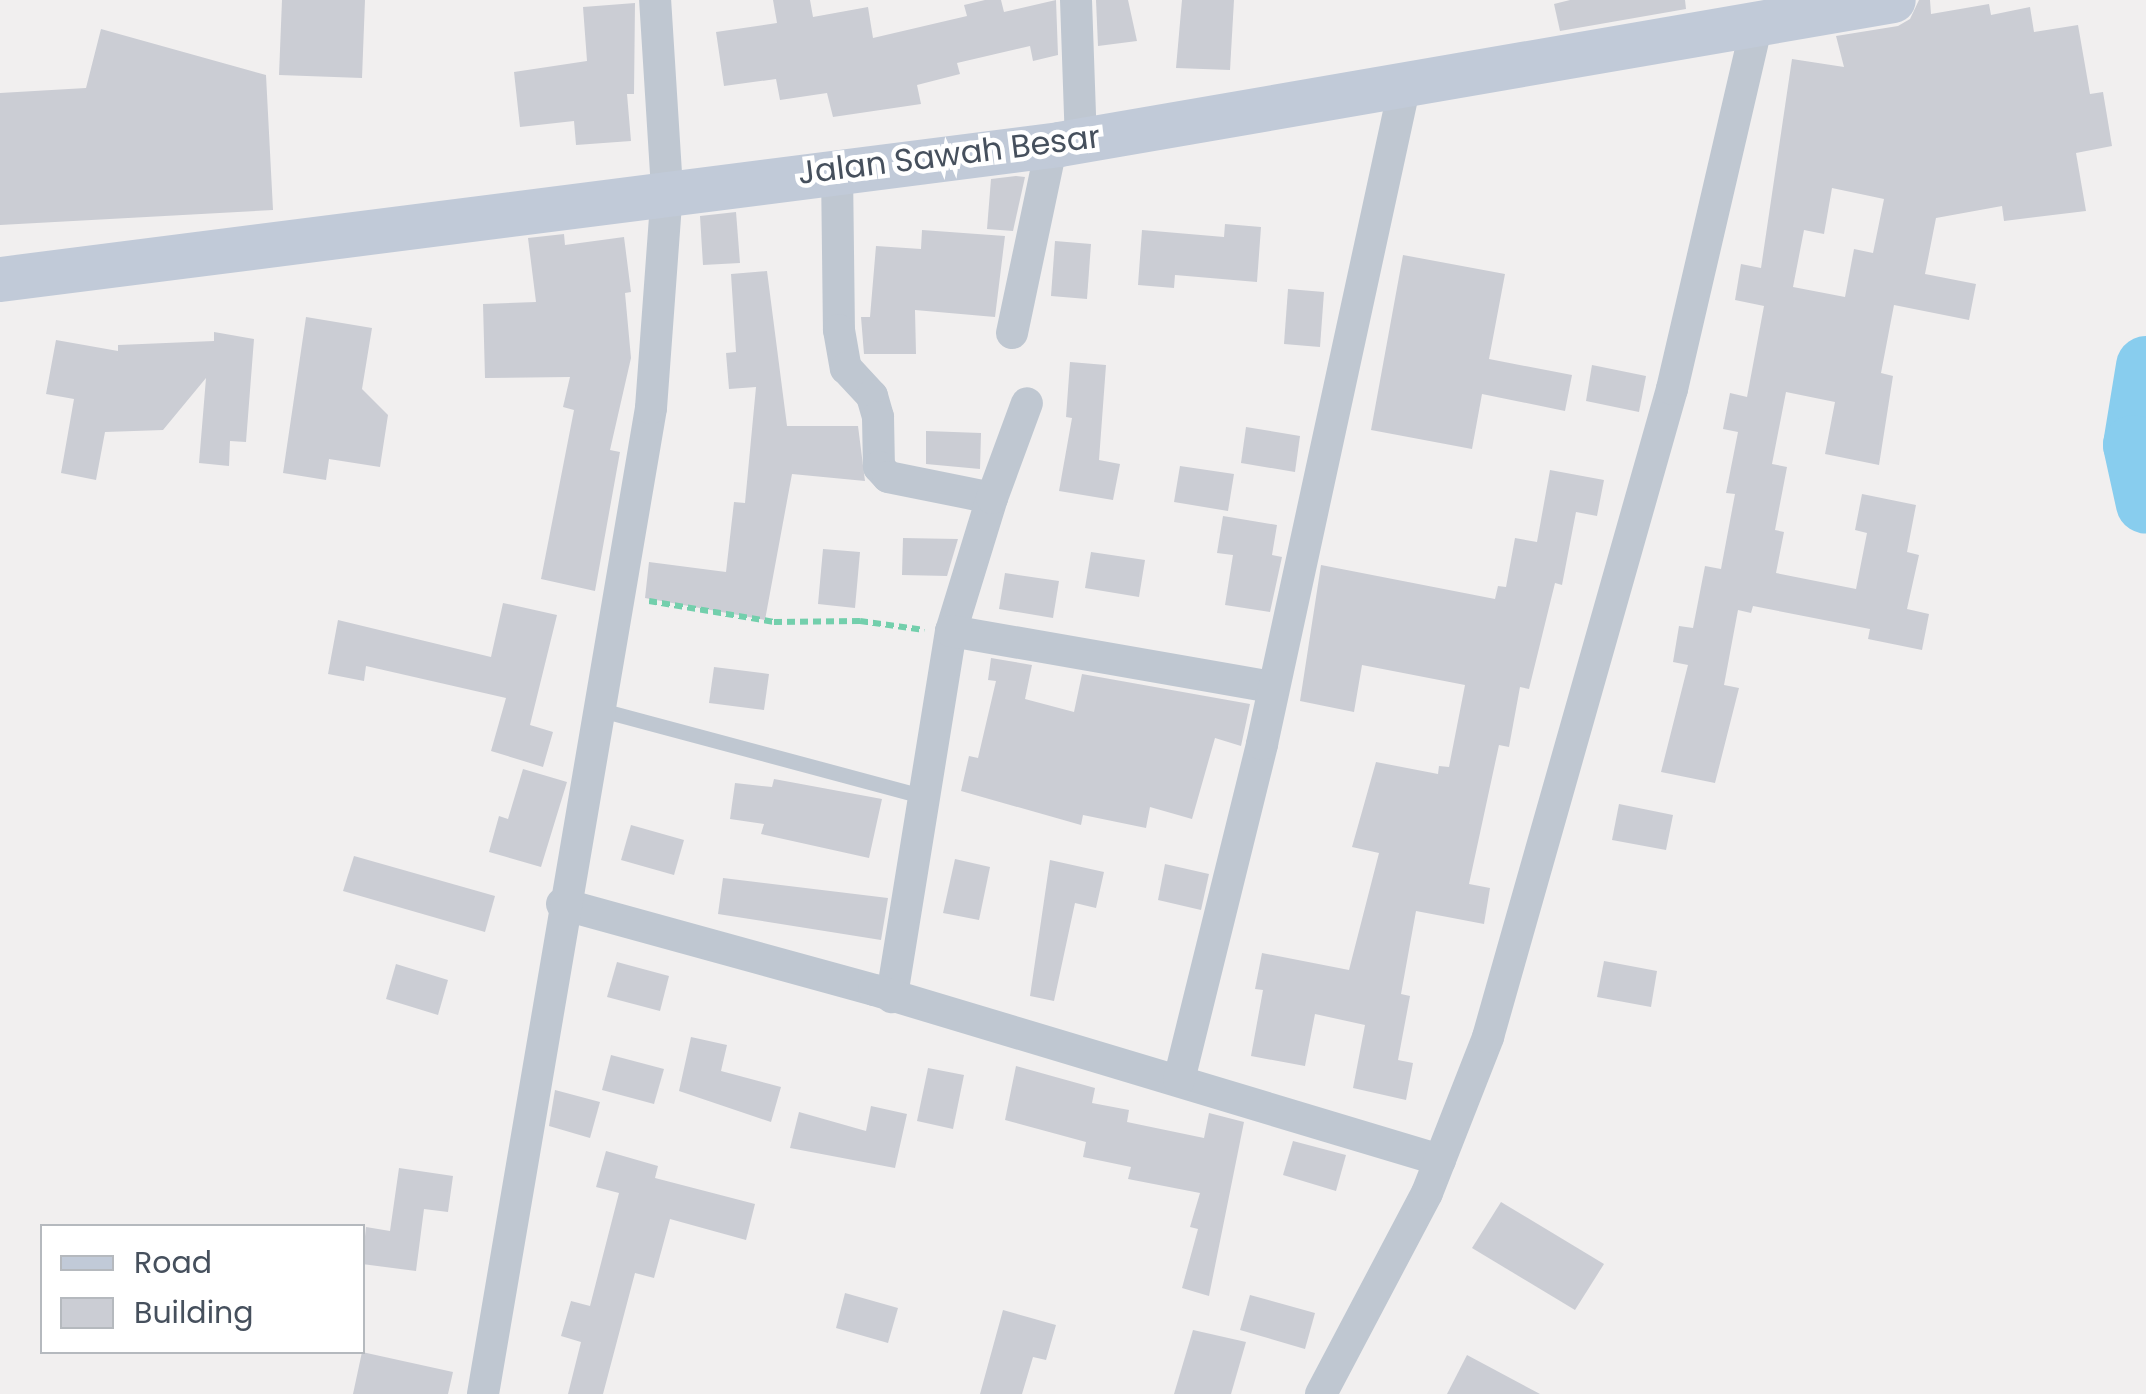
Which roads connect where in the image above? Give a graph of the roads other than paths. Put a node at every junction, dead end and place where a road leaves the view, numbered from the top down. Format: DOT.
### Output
graph roads {
  1 [pos="655,0"];
  2 [pos="1076,0"];
  3 [pos="1893,0"];
  4 [pos="1742,18"];
  5 [pos="1405,84"];
  6 [pos="1067,142"];
  7 [pos="837,170"];
  8 [pos="667,189"];
  9 [pos="0,280"];
  10 [pos="1012,333"];
  11 [pos="1027,404"];
  12 [pos="992,498"];
  13 [pos="942,631"];
  14 [pos="1271,687"];
  15 [pos="601,710"];
  16 [pos="922,796"];
  17 [pos="562,904"];
  18 [pos="892,997"];
  19 [pos="1179,1080"];
  20 [pos="1440,1160"];
  21 [pos="483,1394"];
  22 [pos="1322,1394"];
  1 -- 8 [label="street"];
  2 -- 6 [label="street"];
  3 -- 4 [label="main road, Jalan Sawah Besar"];
  4 -- 5 [label="main road, Jalan Sawah Besar"];
  4 -- 20 [label="street"];
  5 -- 6 [label="main road, Jalan Sawah Besar"];
  5 -- 14 [label="street"];
  6 -- 7 [label="main road, Jalan Sawah Besar"];
  6 -- 10 [label="street"];
  7 -- 8 [label="main road, Jalan Sawah Besar"];
  7 -- 12 [label="street"];
  8 -- 9 [label="main road, Jalan Sawah Besar"];
  8 -- 15 [label="street"];
  11 -- 12 [label="street"];
  12 -- 13 [label="street"];
  13 -- 14 [label="street"];
  13 -- 16 [label="street"];
  14 -- 19 [label="street"];
  15 -- 16 [label="lane"];
  15 -- 17 [label="street"];
  16 -- 18 [label="street"];
  17 -- 18 [label="street"];
  17 -- 21 [label="street"];
  18 -- 19 [label="street"];
  19 -- 20 [label="street"];
  20 -- 22 [label="street"];
}
